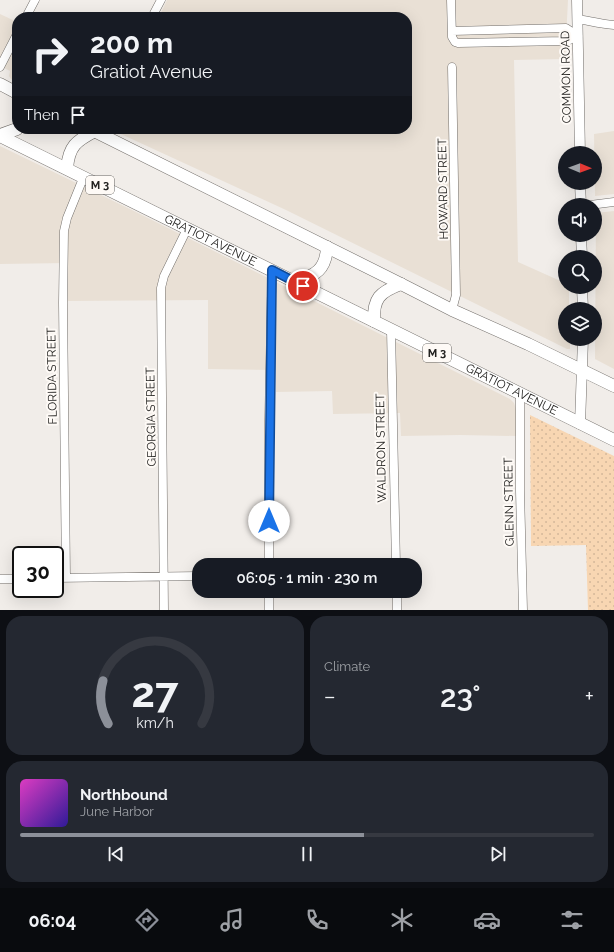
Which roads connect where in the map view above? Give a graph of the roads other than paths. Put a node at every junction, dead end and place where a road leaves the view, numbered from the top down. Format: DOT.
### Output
graph roads {
  1 [pos="35,0"];
  2 [pos="161,0"];
  3 [pos="452,0"];
  4 [pos="577,0"];
  5 [pos="29,12"];
  6 [pos="155,12"];
  7 [pos="578,19"];
  8 [pos="614,25"];
  9 [pos="452,31"];
  10 [pos="578,36"];
  11 [pos="12,44"];
  12 [pos="452,66"];
  13 [pos="0,67"];
  14 [pos="0,84"];
  15 [pos="12,90"];
  16 [pos="12,131"];
  17 [pos="88,134"];
  18 [pos="101,134"];
  19 [pos="0,135"];
  20 [pos="580,146"];
  21 [pos="67,168"];
  22 [pos="84,176"];
  23 [pos="614,202"];
  24 [pos="602,204"];
  25 [pos="188,229"];
  26 [pos="327,247"];
  27 [pos="272,270"];
  28 [pos="295,281"];
  29 [pos="401,284"];
  30 [pos="452,310"];
  31 [pos="374,321"];
  32 [pos="391,330"];
  33 [pos="583,346"];
  34 [pos="582,370"];
  35 [pos="614,386"];
  36 [pos="520,394"];
  37 [pos="580,424"];
  38 [pos="614,440"];
  39 [pos="269,558"];
  40 [pos="396,558"];
  41 [pos="192,576"];
  42 [pos="164,577"];
  43 [pos="66,578"];
  44 [pos="0,579"];
  45 [pos="12,579"];
  46 [pos="269,598"];
  47 [pos="397,598"];
  48 [pos="164,610"];
  49 [pos="269,610"];
  50 [pos="397,610"];
  51 [pos="523,610"];
  1 -- 5 [label="street"];
  2 -- 6 [label="street"];
  3 -- 9 [label="street"];
  4 -- 7 [label="street, COMMON ROAD"];
  7 -- 8 [label="street"];
  7 -- 10 [label="street, COMMON ROAD"];
  9 -- 10 [label="street"];
  9 -- 10 [label="street"];
  10 -- 20 [label="street, COMMON ROAD"];
  11 -- 13 [label="street"];
  12 -- 30 [label="street, HOWARD STREET"];
  14 -- 15 [label="main road"];
  16 -- 19 [label="main road"];
  17 -- 21 [label="main road"];
  18 -- 26 [label="main road"];
  19 -- 21 [label="main road, GRATIOT AVENUE / M 3"];
  21 -- 22 [label="main road, GRATIOT AVENUE / M 3"];
  22 -- 25 [label="main road, GRATIOT AVENUE / M 3"];
  22 -- 43 [label="street, FLORIDA STREET"];
  23 -- 24 [label="street"];
  25 -- 27 [label="main road, GRATIOT AVENUE / M 3"];
  25 -- 42 [label="street, GEORGIA STREET"];
  26 -- 28 [label="main road"];
  26 -- 29 [label="main road"];
  27 -- 28 [label="main road, GRATIOT AVENUE / M 3"];
  27 -- 39 [label="street"];
  28 -- 31 [label="main road, GRATIOT AVENUE / M 3"];
  29 -- 30 [label="main road"];
  29 -- 31 [label="main road"];
  30 -- 34 [label="main road"];
  31 -- 32 [label="main road, GRATIOT AVENUE / M 3"];
  32 -- 36 [label="main road, GRATIOT AVENUE / M 3"];
  32 -- 40 [label="street, WALDRON STREET"];
  33 -- 34 [label="street"];
  34 -- 35 [label="main road"];
  34 -- 37 [label="street"];
  36 -- 37 [label="main road, GRATIOT AVENUE / M 3"];
  36 -- 51 [label="street, GLENN STREET"];
  37 -- 38 [label="main road, GRATIOT AVENUE / M 3"];
  41 -- 42 [label="street"];
  42 -- 43 [label="street"];
  42 -- 48 [label="street, GEORGIA STREET"];
  44 -- 45 [label="street"];
  46 -- 49 [label="street"];
  47 -- 50 [label="street"];
}
